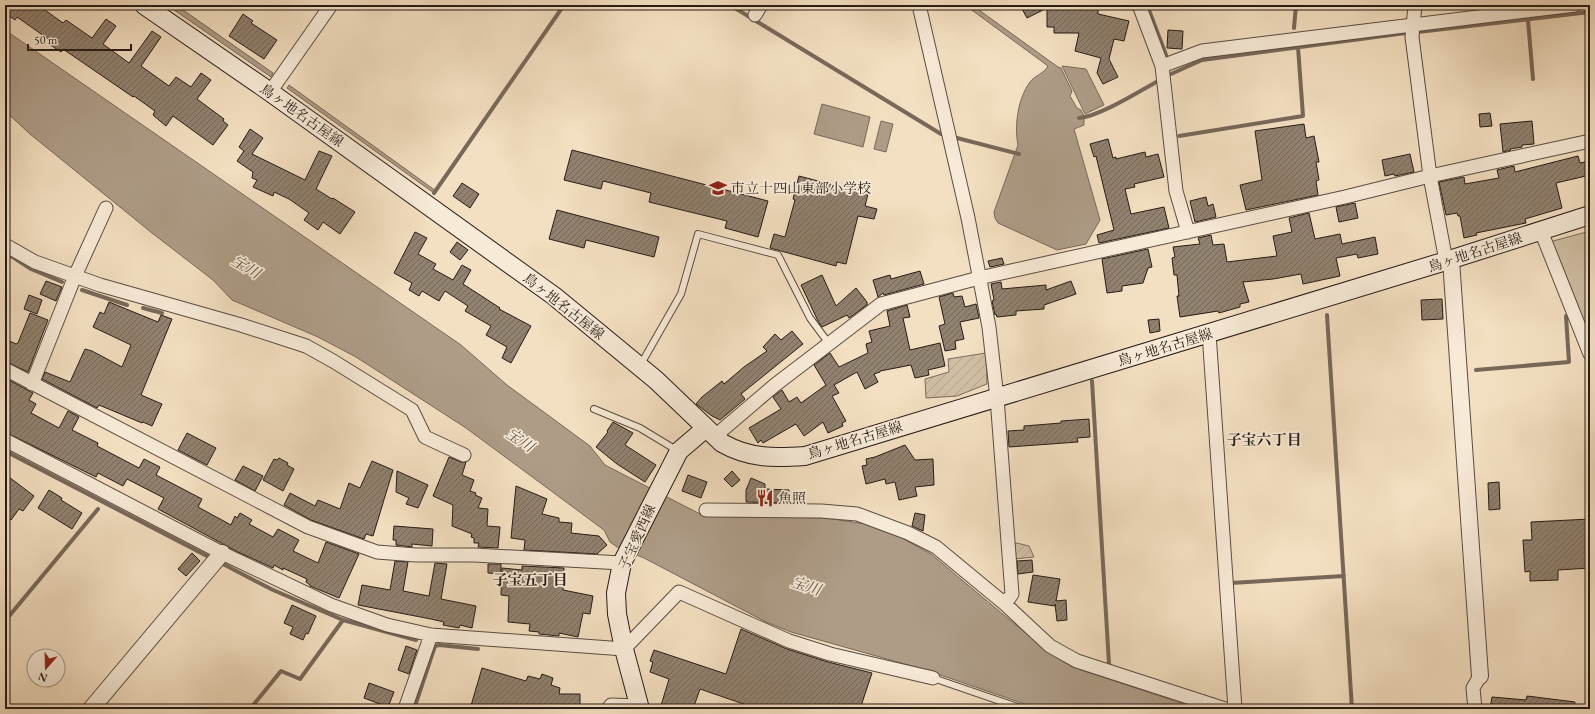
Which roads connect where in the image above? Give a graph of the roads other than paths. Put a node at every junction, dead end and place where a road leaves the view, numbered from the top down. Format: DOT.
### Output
graph roads {
  1 [pos="144,5"];
  2 [pos="331,5"];
  3 [pos="919,5"];
  4 [pos="1139,5"];
  5 [pos="1415,5"];
  6 [pos="1575,5"];
  7 [pos="1413,25"];
  8 [pos="1162,66"];
  9 [pos="270,92"];
  10 [pos="1590,141"];
  11 [pos="1430,176"];
  12 [pos="106,208"];
  13 [pos="1590,215"];
  14 [pos="1541,231"];
  15 [pos="1188,232"];
  16 [pos="5,245"];
  17 [pos="1448,260"];
  18 [pos="75,276"];
  19 [pos="979,278"];
  20 [pos="1209,334"];
  21 [pos="830,345"];
  22 [pos="1590,354"];
  23 [pos="640,366"];
  24 [pos="5,370"];
  25 [pos="32,384"];
  26 [pos="997,398"];
  27 [pos="594,409"];
  28 [pos="710,432"];
  29 [pos="5,440"];
  30 [pos="679,451"];
  31 [pos="464,455"];
  32 [pos="706,510"];
  33 [pos="222,553"];
  34 [pos="623,560"];
  35 [pos="1005,604"];
  36 [pos="431,635"];
  37 [pos="624,649"];
  38 [pos="1480,676"];
  39 [pos="933,678"];
  40 [pos="640,708"];
  41 [pos="91,709"];
  42 [pos="405,709"];
  43 [pos="608,709"];
  44 [pos="1023,709"];
  45 [pos="1225,709"];
  46 [pos="1235,709"];
  47 [pos="1475,709"];
  1 -- 9 [label="main road, 鳥ヶ地名古屋線"];
  2 -- 9 [label="street"];
  3 -- 19 [label="street"];
  4 -- 8 [label="street"];
  5 -- 7 [label="street"];
  6 -- 7 [label="street"];
  7 -- 8 [label="street"];
  7 -- 11 [label="street"];
  8 -- 15 [label="street"];
  9 -- 23 [label="main road, 鳥ヶ地名古屋線"];
  10 -- 11 [label="street"];
  11 -- 15 [label="street"];
  11 -- 17 [label="street"];
  12 -- 18 [label="street"];
  13 -- 14 [label="main road, 鳥ヶ地名古屋線"];
  14 -- 17 [label="main road, 鳥ヶ地名古屋線"];
  14 -- 22 [label="street"];
  15 -- 19 [label="street"];
  16 -- 18 [label="street"];
  17 -- 20 [label="main road, 鳥ヶ地名古屋線"];
  17 -- 38 [label="street"];
  18 -- 25 [label="street"];
  18 -- 31 [label="street"];
  19 -- 21 [label="street"];
  19 -- 26 [label="street"];
  20 -- 26 [label="main road, 鳥ヶ地名古屋線"];
  20 -- 46 [label="street"];
  21 -- 23 [label="lane"];
  21 -- 28 [label="street"];
  23 -- 28 [label="main road, 鳥ヶ地名古屋線"];
  24 -- 25 [label="street"];
  25 -- 34 [label="street"];
  26 -- 28 [label="main road, 鳥ヶ地名古屋線"];
  26 -- 35 [label="street"];
  27 -- 30 [label="lane"];
  28 -- 30 [label="main road, 子宝愛西線"];
  29 -- 33 [label="street"];
  30 -- 34 [label="main road, 子宝愛西線"];
  32 -- 35 [label="street"];
  33 -- 36 [label="street"];
  33 -- 41 [label="street"];
  34 -- 37 [label="main road, 子宝愛西線"];
  35 -- 45 [label="street"];
  36 -- 37 [label="street"];
  36 -- 42 [label="street"];
  37 -- 39 [label="street"];
  37 -- 40 [label="main road, 子宝愛西線"];
  38 -- 47 [label="street"];
  39 -- 44 [label="lane"];
  40 -- 43 [label="street"];
}
